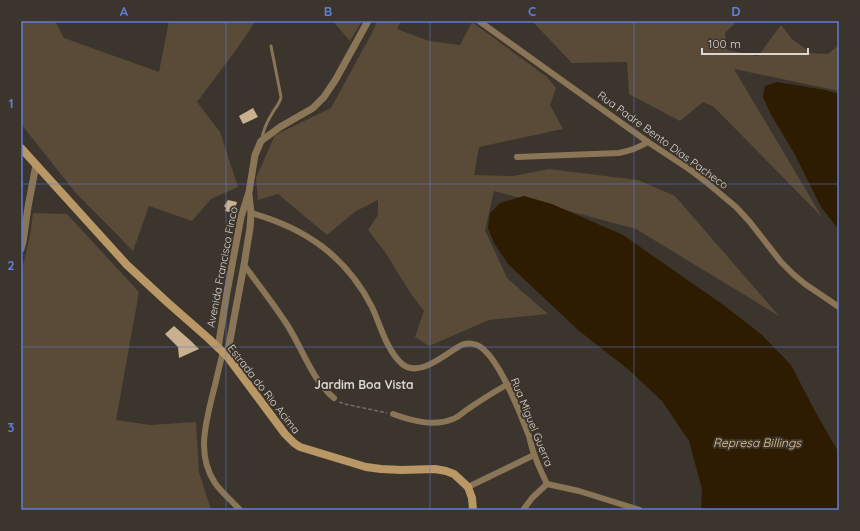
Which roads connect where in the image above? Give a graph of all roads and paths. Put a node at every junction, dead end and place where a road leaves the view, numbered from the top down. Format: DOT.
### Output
graph roads {
  1 [pos="368,21"];
  2 [pos="479,21"];
  3 [pos="271,46"];
  4 [pos="262,141"];
  5 [pos="648,142"];
  6 [pos="21,148"];
  7 [pos="517,157"];
  8 [pos="36,165"];
  9 [pos="249,192"];
  10 [pos="251,213"];
  11 [pos="241,217"];
  12 [pos="21,249"];
  13 [pos="244,265"];
  14 [pos="839,306"];
  15 [pos="222,352"];
  16 [pos="508,384"];
  17 [pos="334,398"];
  18 [pos="393,414"];
  19 [pos="534,455"];
  20 [pos="547,484"];
  21 [pos="468,487"];
  22 [pos="240,510"];
  23 [pos="473,510"];
  24 [pos="523,510"];
  25 [pos="640,510"];
  1 -- 4 [label="street, Avenida Francisco Finco"];
  2 -- 5 [label="street, Rua Padre Bento Dias Pacheco"];
  3 -- 4 [label="lane"];
  4 -- 9 [label="street, Avenida Francisco Finco"];
  5 -- 7 [label="street"];
  5 -- 14 [label="street, Rua Padre Bento Dias Pacheco"];
  6 -- 8 [label="main road, Estrada do Rio Acima"];
  8 -- 12 [label="street"];
  8 -- 15 [label="main road, Estrada do Rio Acima"];
  9 -- 10 [label="street, Avenida Francisco Finco"];
  9 -- 11 [label="street, Avenida Francisco Finco"];
  10 -- 11 [label="street"];
  10 -- 13 [label="street, Avenida Francisco Finco"];
  10 -- 16 [label="street, Rua Miguel Guerra"];
  11 -- 15 [label="street, Avenida Francisco Finco"];
  13 -- 15 [label="street, Avenida Francisco Finco"];
  13 -- 17 [label="street"];
  15 -- 21 [label="main road, Estrada do Rio Acima"];
  15 -- 22 [label="street, Avenida Francisco Finco"];
  16 -- 18 [label="street"];
  16 -- 19 [label="street, Rua Miguel Guerra"];
  17 -- 18 [label="path"];
  19 -- 20 [label="street, Rua Miguel Guerra"];
  19 -- 21 [label="street"];
  20 -- 24 [label="street"];
  20 -- 25 [label="street, Rua Miguel Guerra"];
  21 -- 23 [label="main road"];
}
